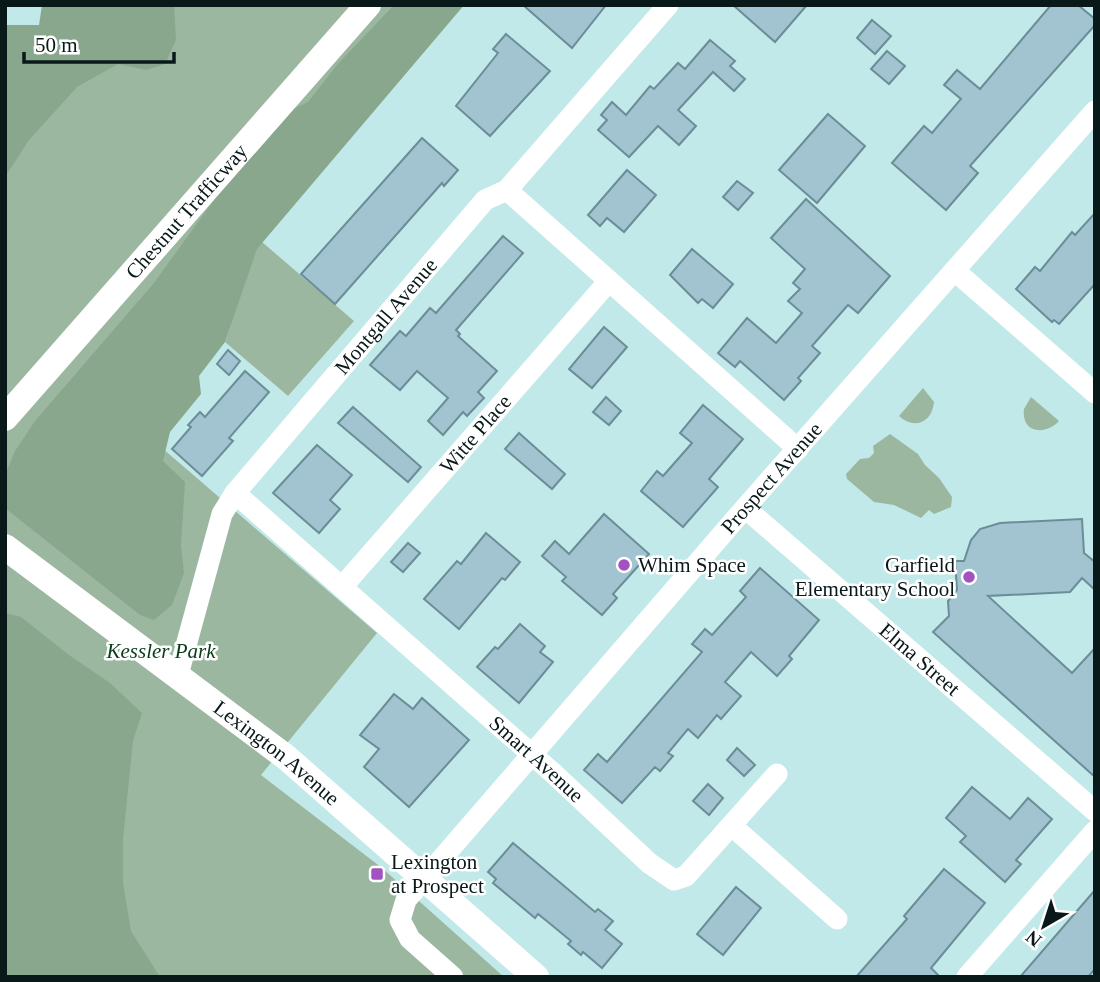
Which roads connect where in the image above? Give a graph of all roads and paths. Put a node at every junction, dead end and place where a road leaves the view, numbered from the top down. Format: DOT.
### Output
graph roads {
  1 [pos="368,5"];
  2 [pos="668,5"];
  3 [pos="1095,111"];
  4 [pos="507,190"];
  5 [pos="955,271"];
  6 [pos="609,281"];
  7 [pos="1095,393"];
  8 [pos="5,418"];
  9 [pos="798,449"];
  10 [pos="235,493"];
  11 [pos="745,508"];
  12 [pos="5,547"];
  13 [pos="342,587"];
  14 [pos="178,675"];
  15 [pos="532,754"];
  16 [pos="777,774"];
  17 [pos="1095,811"];
  18 [pos="732,826"];
  19 [pos="1095,831"];
  20 [pos="424,877"];
  21 [pos="837,919"];
  22 [pos="453,977"];
  23 [pos="536,977"];
  24 [pos="967,977"];
  1 -- 8 [label="street, Chestnut Trafficway"];
  2 -- 4 [label="street, Montgall Avenue"];
  3 -- 5 [label="street, Prospect Avenue"];
  4 -- 6 [label="street"];
  4 -- 10 [label="street, Montgall Avenue"];
  5 -- 7 [label="street"];
  5 -- 9 [label="street, Prospect Avenue"];
  6 -- 9 [label="street"];
  6 -- 13 [label="street, Witte Place"];
  9 -- 11 [label="street, Prospect Avenue"];
  10 -- 13 [label="street, Smart Avenue"];
  10 -- 14 [label="street, Montgall Avenue"];
  11 -- 15 [label="street, Prospect Avenue"];
  11 -- 17 [label="street, Elma Street"];
  12 -- 14 [label="street, Lexington Avenue"];
  13 -- 15 [label="street, Smart Avenue"];
  14 -- 20 [label="street, Lexington Avenue"];
  15 -- 18 [label="street, Smart Avenue"];
  15 -- 20 [label="street, Prospect Avenue"];
  16 -- 18 [label="street"];
  18 -- 21 [label="street"];
  19 -- 24 [label="street"];
  20 -- 22 [label="street, Prospect Avenue"];
  20 -- 23 [label="street, Lexington Avenue"];
}
